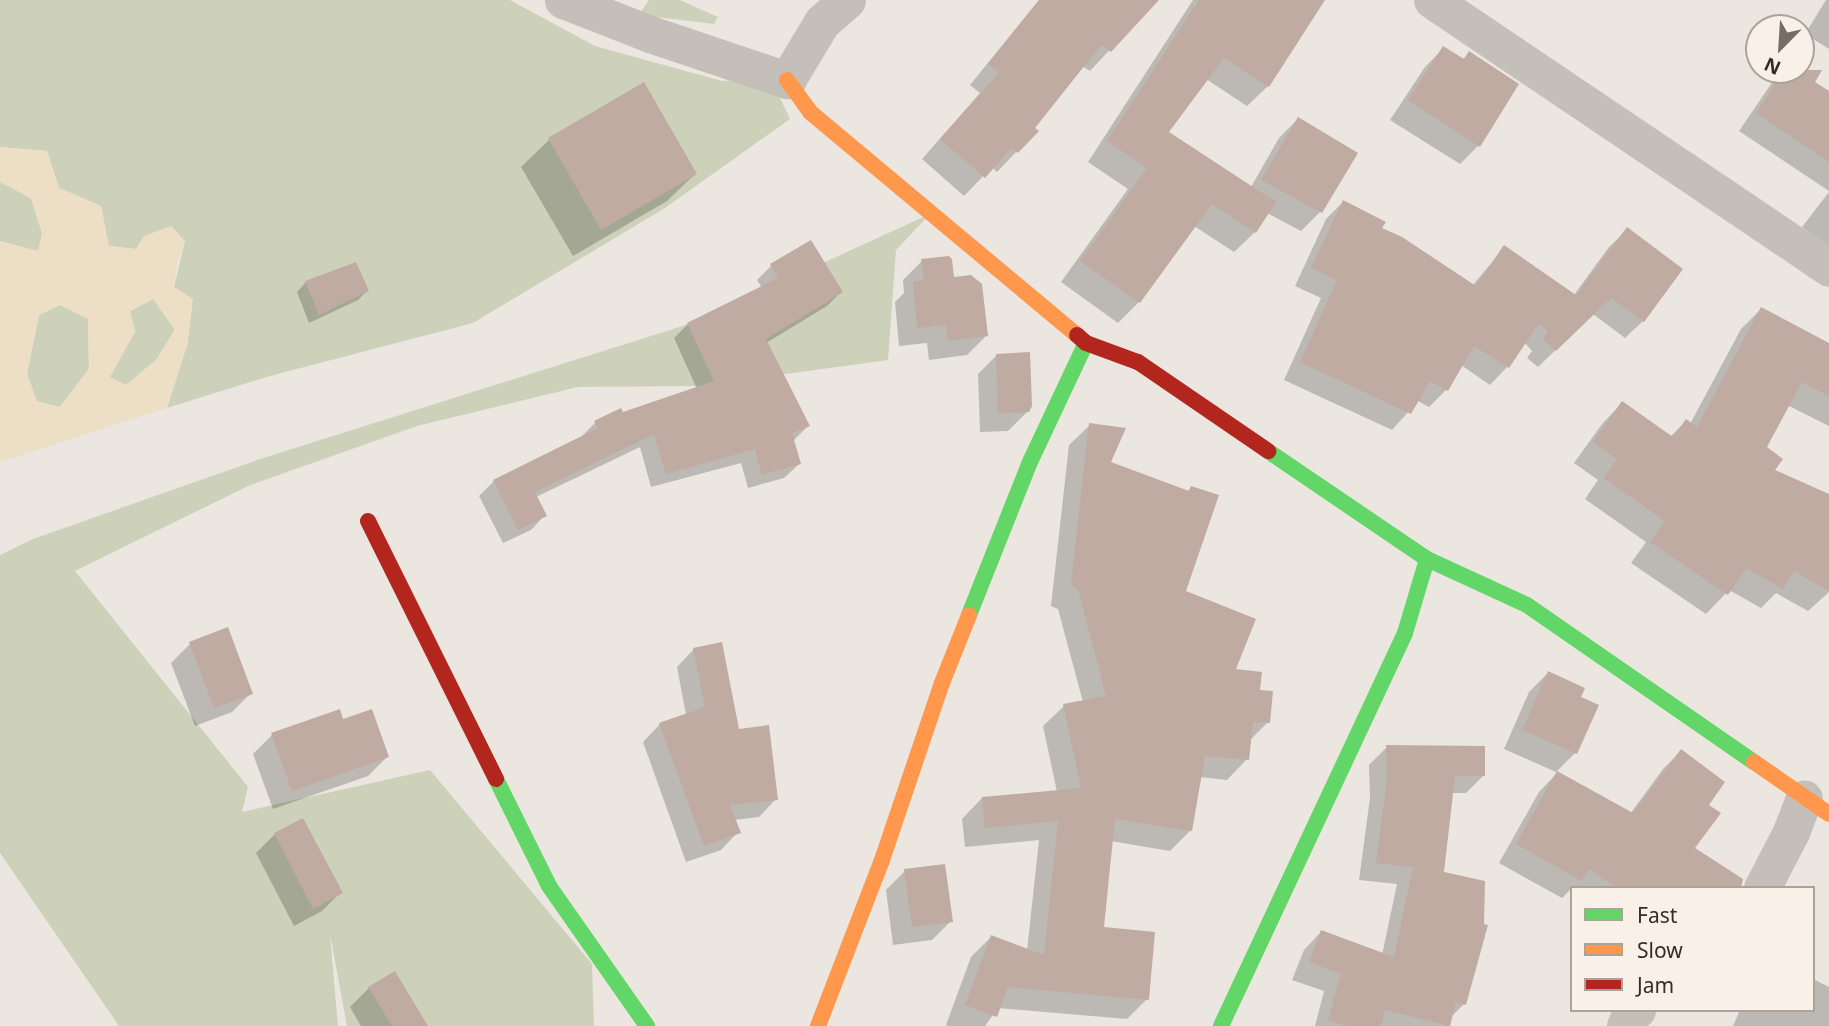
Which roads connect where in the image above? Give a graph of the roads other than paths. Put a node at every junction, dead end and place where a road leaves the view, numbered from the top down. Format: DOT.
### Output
graph roads {
  1 [pos="563,0"];
  2 [pos="847,0"];
  3 [pos="1432,0"];
  4 [pos="787,80"];
  5 [pos="1829,268"];
  6 [pos="1086,343"];
  7 [pos="368,521"];
  8 [pos="1427,559"];
  9 [pos="1817,806"];
  10 [pos="1763,886"];
  11 [pos="647,1026"];
  12 [pos="818,1026"];
  13 [pos="1221,1026"];
  1 -- 4 [label="street"];
  2 -- 4 [label="street"];
  3 -- 5 [label="street"];
  4 -- 6 [label="street"];
  6 -- 8 [label="street"];
  6 -- 12 [label="street"];
  7 -- 11 [label="street"];
  8 -- 9 [label="street"];
  8 -- 13 [label="street"];
  9 -- 10 [label="street"];
}
